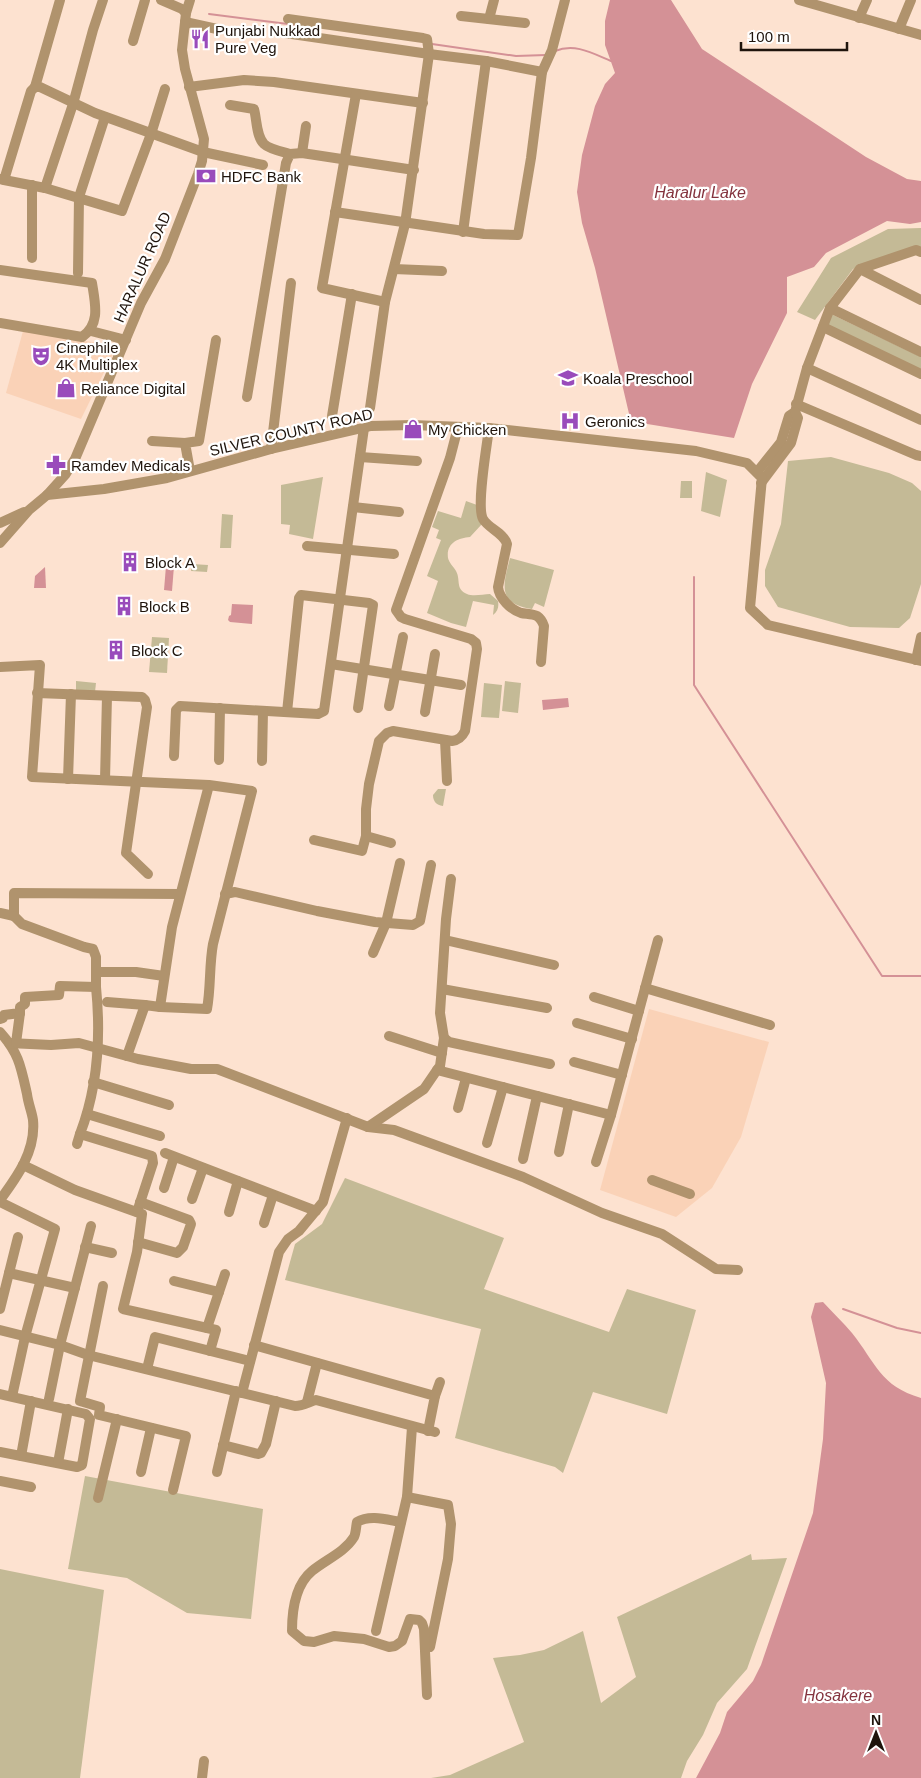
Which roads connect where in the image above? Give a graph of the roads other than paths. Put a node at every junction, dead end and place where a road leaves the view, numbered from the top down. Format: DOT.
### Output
graph roads {
  1 [pos="60,0"];
  2 [pos="103,0"];
  3 [pos="145,0"];
  4 [pos="161,0"];
  5 [pos="190,0"];
  6 [pos="494,0"];
  7 [pos="565,0"];
  8 [pos="799,0"];
  9 [pos="867,0"];
  10 [pos="911,0"];
  11 [pos="817,3"];
  12 [pos="461,16"];
  13 [pos="186,17"];
  14 [pos="859,18"];
  15 [pos="288,19"];
  16 [pos="489,19"];
  17 [pos="525,23"];
  18 [pos="217,29"];
  19 [pos="899,29"];
  20 [pos="278,32"];
  21 [pos="921,35"];
  22 [pos="133,41"];
  23 [pos="429,48"];
  24 [pos="486,61"];
  25 [pos="542,72"];
  26 [pos="35,87"];
  27 [pos="189,87"];
  28 [pos="165,89"];
  29 [pos="356,94"];
  30 [pos="423,103"];
  31 [pos="73,104"];
  32 [pos="230,105"];
  33 [pos="105,117"];
  34 [pos="306,126"];
  35 [pos="151,134"];
  36 [pos="203,152"];
  37 [pos="302,152"];
  38 [pos="290,154"];
  39 [pos="343,159"];
  40 [pos="263,165"];
  41 [pos="414,170"];
  42 [pos="2,180"];
  43 [pos="32,185"];
  44 [pos="45,188"];
  45 [pos="79,197"];
  46 [pos="335,212"];
  47 [pos="406,224"];
  48 [pos="464,232"];
  49 [pos="921,252"];
  50 [pos="32,258"];
  51 [pos="394,269"];
  52 [pos="0,270"];
  53 [pos="860,270"];
  54 [pos="442,271"];
  55 [pos="78,273"];
  56 [pos="291,283"];
  57 [pos="352,294"];
  58 [pos="921,300"];
  59 [pos="385,302"];
  60 [pos="830,308"];
  61 [pos="0,323"];
  62 [pos="823,327"];
  63 [pos="90,331"];
  64 [pos="126,340"];
  65 [pos="216,340"];
  66 [pos="921,352"];
  67 [pos="807,368"];
  68 [pos="921,374"];
  69 [pos="247,397"];
  70 [pos="370,408"];
  71 [pos="795,408"];
  72 [pos="332,416"];
  73 [pos="921,420"];
  74 [pos="458,427"];
  75 [pos="364,428"];
  76 [pos="489,428"];
  77 [pos="152,441"];
  78 [pos="185,442"];
  79 [pos="271,449"];
  80 [pos="921,456"];
  81 [pos="360,457"];
  82 [pos="417,461"];
  83 [pos="190,471"];
  84 [pos="757,472"];
  85 [pos="761,483"];
  86 [pos="47,495"];
  87 [pos="353,507"];
  88 [pos="29,510"];
  89 [pos="399,512"];
  90 [pos="0,522"];
  91 [pos="0,543"];
  92 [pos="307,546"];
  93 [pos="347,549"];
  94 [pos="394,554"];
  95 [pos="340,599"];
  96 [pos="403,637"];
  97 [pos="921,637"];
  98 [pos="436,654"];
  99 [pos="919,660"];
  100 [pos="541,662"];
  101 [pos="331,664"];
  102 [pos="0,667"];
  103 [pos="364,669"];
  104 [pos="396,675"];
  105 [pos="431,680"];
  106 [pos="461,685"];
  107 [pos="37,693"];
  108 [pos="71,694"];
  109 [pos="107,696"];
  110 [pos="390,706"];
  111 [pos="220,708"];
  112 [pos="358,708"];
  113 [pos="263,711"];
  114 [pos="287,712"];
  115 [pos="425,712"];
  116 [pos="445,740"];
  117 [pos="174,756"];
  118 [pos="219,760"];
  119 [pos="262,761"];
  120 [pos="68,779"];
  121 [pos="105,780"];
  122 [pos="447,781"];
  123 [pos="136,782"];
  124 [pos="209,785"];
  125 [pos="366,836"];
  126 [pos="314,840"];
  127 [pos="391,843"];
  128 [pos="400,863"];
  129 [pos="431,865"];
  130 [pos="148,874"];
  131 [pos="451,879"];
  132 [pos="180,894"];
  133 [pos="226,894"];
  134 [pos="0,913"];
  135 [pos="14,916"];
  136 [pos="386,923"];
  137 [pos="445,940"];
  138 [pos="658,940"];
  139 [pos="373,953"];
  140 [pos="554,965"];
  141 [pos="96,972"];
  142 [pos="164,976"];
  143 [pos="96,987"];
  144 [pos="645,988"];
  145 [pos="442,989"];
  146 [pos="594,997"];
  147 [pos="107,1002"];
  148 [pos="145,1005"];
  149 [pos="160,1007"];
  150 [pos="547,1008"];
  151 [pos="639,1011"];
  152 [pos="20,1013"];
  153 [pos="0,1019"];
  154 [pos="578,1023"];
  155 [pos="770,1025"];
  156 [pos="0,1032"];
  157 [pos="390,1036"];
  158 [pos="444,1038"];
  159 [pos="632,1039"];
  160 [pos="13,1043"];
  161 [pos="99,1048"];
  162 [pos="442,1053"];
  163 [pos="127,1056"];
  164 [pos="574,1062"];
  165 [pos="550,1064"];
  166 [pos="437,1070"];
  167 [pos="622,1075"];
  168 [pos="466,1078"];
  169 [pos="93,1082"];
  170 [pos="503,1087"];
  171 [pos="537,1096"];
  172 [pos="569,1104"];
  173 [pos="169,1105"];
  174 [pos="458,1108"];
  175 [pos="87,1114"];
  176 [pos="611,1115"];
  177 [pos="347,1118"];
  178 [pos="368,1127"];
  179 [pos="160,1136"];
  180 [pos="487,1143"];
  181 [pos="559,1152"];
  182 [pos="523,1159"];
  183 [pos="596,1162"];
  184 [pos="23,1165"];
  185 [pos="203,1168"];
  186 [pos="652,1180"];
  187 [pos="238,1181"];
  188 [pos="164,1188"];
  189 [pos="690,1194"];
  190 [pos="274,1195"];
  191 [pos="192,1198"];
  192 [pos="0,1201"];
  193 [pos="138,1207"];
  194 [pos="316,1211"];
  195 [pos="229,1212"];
  196 [pos="264,1223"];
  197 [pos="90,1226"];
  198 [pos="18,1237"];
  199 [pos="138,1242"];
  200 [pos="85,1247"];
  201 [pos="112,1253"];
  202 [pos="738,1270"];
  203 [pos="9,1273"];
  204 [pos="225,1274"];
  205 [pos="41,1281"];
  206 [pos="174,1281"];
  207 [pos="103,1286"];
  208 [pos="75,1288"];
  209 [pos="219,1292"];
  210 [pos="0,1309"];
  211 [pos="207,1328"];
  212 [pos="0,1330"];
  213 [pos="25,1336"];
  214 [pos="60,1346"];
  215 [pos="254,1346"];
  216 [pos="210,1351"];
  217 [pos="88,1355"];
  218 [pos="250,1361"];
  219 [pos="317,1363"];
  220 [pos="147,1370"];
  221 [pos="440,1382"];
  222 [pos="13,1392"];
  223 [pos="239,1392"];
  224 [pos="0,1394"];
  225 [pos="436,1396"];
  226 [pos="49,1399"];
  227 [pos="31,1401"];
  228 [pos="276,1401"];
  229 [pos="307,1402"];
  230 [pos="68,1409"];
  231 [pos="117,1419"];
  232 [pos="412,1427"];
  233 [pos="151,1428"];
  234 [pos="223,1445"];
  235 [pos="0,1452"];
  236 [pos="21,1456"];
  237 [pos="58,1463"];
  238 [pos="141,1472"];
  239 [pos="217,1472"];
  240 [pos="0,1481"];
  241 [pos="31,1487"];
  242 [pos="173,1490"];
  243 [pos="407,1497"];
  244 [pos="98,1498"];
  245 [pos="401,1522"];
  246 [pos="376,1631"];
  247 [pos="430,1647"];
  248 [pos="427,1695"];
  249 [pos="204,1761"];
  250 [pos="202,1778"];
  1 -- 26 [label="street"];
  2 -- 31 [label="street"];
  3 -- 22 [label="street"];
  4 -- 13 [label="street"];
  5 -- 13 [label="street, HARALUR ROAD"];
  6 -- 16 [label="street"];
  7 -- 25 [label="street"];
  8 -- 11 [label="street"];
  9 -- 14 [label="street"];
  10 -- 19 [label="street"];
  11 -- 14 [label="street"];
  12 -- 16 [label="street"];
  13 -- 18 [label="street"];
  13 -- 27 [label="street, HARALUR ROAD"];
  14 -- 19 [label="street"];
  15 -- 23 [label="street"];
  16 -- 17 [label="street"];
  19 -- 21 [label="street"];
  20 -- 23 [label="street"];
  23 -- 24 [label="street"];
  23 -- 30 [label="street"];
  24 -- 25 [label="street"];
  24 -- 48 [label="street"];
  25 -- 48 [label="street"];
  26 -- 31 [label="street"];
  26 -- 42 [label="street"];
  27 -- 29 [label="street"];
  27 -- 36 [label="street, HARALUR ROAD"];
  28 -- 35 [label="street"];
  29 -- 30 [label="street"];
  29 -- 39 [label="street"];
  30 -- 41 [label="street"];
  31 -- 33 [label="street"];
  31 -- 44 [label="street"];
  32 -- 38 [label="street"];
  33 -- 35 [label="street"];
  33 -- 45 [label="street"];
  34 -- 37 [label="street"];
  35 -- 36 [label="street"];
  35 -- 45 [label="street"];
  36 -- 40 [label="street"];
  36 -- 64 [label="street, HARALUR ROAD"];
  37 -- 38 [label="street"];
  37 -- 39 [label="street"];
  38 -- 69 [label="street"];
  39 -- 41 [label="street"];
  39 -- 46 [label="street"];
  41 -- 47 [label="street"];
  42 -- 43 [label="street"];
  43 -- 44 [label="street"];
  43 -- 50 [label="street"];
  44 -- 45 [label="street"];
  45 -- 55 [label="street"];
  46 -- 47 [label="street"];
  46 -- 57 [label="street"];
  47 -- 48 [label="street"];
  47 -- 51 [label="street"];
  49 -- 53 [label="street"];
  51 -- 54 [label="street"];
  51 -- 59 [label="street"];
  52 -- 63 [label="street"];
  53 -- 58 [label="street"];
  53 -- 60 [label="street"];
  56 -- 79 [label="street"];
  57 -- 59 [label="street"];
  57 -- 72 [label="street"];
  59 -- 70 [label="street"];
  60 -- 62 [label="street"];
  60 -- 66 [label="street"];
  61 -- 63 [label="street"];
  62 -- 67 [label="street"];
  62 -- 68 [label="street"];
  63 -- 64 [label="street"];
  64 -- 86 [label="street, HARALUR ROAD"];
  65 -- 78 [label="street"];
  67 -- 71 [label="street"];
  67 -- 73 [label="street"];
  71 -- 80 [label="street"];
  71 -- 84 [label="street"];
  71 -- 85 [label="street"];
  74 -- 75 [label="street, SILVER COUNTY ROAD"];
  74 -- 76 [label="street, SILVER COUNTY ROAD"];
  74 -- 116 [label="street"];
  75 -- 79 [label="street, SILVER COUNTY ROAD"];
  75 -- 81 [label="street"];
  76 -- 84 [label="street, SILVER COUNTY ROAD"];
  76 -- 100 [label="street"];
  77 -- 78 [label="street"];
  78 -- 83 [label="street"];
  79 -- 83 [label="street, SILVER COUNTY ROAD"];
  81 -- 82 [label="street"];
  81 -- 87 [label="street"];
  83 -- 86 [label="street, SILVER COUNTY ROAD"];
  84 -- 85 [label="street"];
  85 -- 99 [label="street"];
  86 -- 88 [label="street, HARALUR ROAD"];
  87 -- 89 [label="street"];
  87 -- 93 [label="street"];
  88 -- 90 [label="street"];
  88 -- 91 [label="street, HARALUR ROAD"];
  92 -- 93 [label="street"];
  93 -- 94 [label="street"];
  93 -- 95 [label="street"];
  95 -- 101 [label="street"];
  95 -- 103 [label="street"];
  95 -- 114 [label="street"];
  96 -- 104 [label="street"];
  97 -- 99 [label="street"];
  98 -- 105 [label="street"];
  101 -- 103 [label="street"];
  101 -- 114 [label="street"];
  102 -- 107 [label="street"];
  103 -- 104 [label="street"];
  103 -- 112 [label="street"];
  104 -- 105 [label="street"];
  104 -- 110 [label="street"];
  105 -- 106 [label="street"];
  105 -- 115 [label="street"];
  107 -- 108 [label="street"];
  107 -- 120 [label="street"];
  108 -- 109 [label="street"];
  108 -- 120 [label="street"];
  109 -- 121 [label="street"];
  109 -- 123 [label="street"];
  111 -- 113 [label="street"];
  111 -- 117 [label="street"];
  111 -- 118 [label="street"];
  113 -- 114 [label="street"];
  113 -- 119 [label="street"];
  116 -- 122 [label="street"];
  116 -- 125 [label="street"];
  120 -- 121 [label="street"];
  121 -- 123 [label="street"];
  123 -- 124 [label="street"];
  123 -- 130 [label="street"];
  124 -- 132 [label="street"];
  124 -- 133 [label="street"];
  125 -- 126 [label="street"];
  125 -- 127 [label="street"];
  128 -- 136 [label="street"];
  129 -- 136 [label="street"];
  131 -- 137 [label="street"];
  132 -- 135 [label="street"];
  132 -- 142 [label="street"];
  133 -- 136 [label="street"];
  133 -- 149 [label="street"];
  134 -- 135 [label="street"];
  135 -- 141 [label="street"];
  136 -- 139 [label="street"];
  137 -- 140 [label="street"];
  137 -- 145 [label="street"];
  138 -- 144 [label="street"];
  141 -- 142 [label="street"];
  141 -- 143 [label="street"];
  142 -- 149 [label="street"];
  143 -- 152 [label="street"];
  143 -- 161 [label="street"];
  144 -- 151 [label="street"];
  144 -- 155 [label="street"];
  145 -- 150 [label="street"];
  145 -- 158 [label="street"];
  146 -- 151 [label="street"];
  147 -- 148 [label="street"];
  148 -- 149 [label="street"];
  148 -- 163 [label="street"];
  151 -- 159 [label="street"];
  152 -- 153 [label="street"];
  152 -- 160 [label="street"];
  154 -- 159 [label="street"];
  156 -- 160 [label="street"];
  157 -- 162 [label="street"];
  158 -- 162 [label="street"];
  158 -- 165 [label="street"];
  159 -- 167 [label="street"];
  160 -- 161 [label="street"];
  160 -- 184 [label="street"];
  161 -- 163 [label="street"];
  161 -- 169 [label="street"];
  162 -- 166 [label="street"];
  163 -- 177 [label="street"];
  164 -- 167 [label="street"];
  166 -- 168 [label="street"];
  166 -- 178 [label="street"];
  167 -- 176 [label="street"];
  168 -- 170 [label="street"];
  168 -- 174 [label="street"];
  169 -- 173 [label="street"];
  169 -- 175 [label="street"];
  170 -- 171 [label="street"];
  170 -- 180 [label="street"];
  171 -- 172 [label="street"];
  171 -- 182 [label="street"];
  172 -- 176 [label="street"];
  172 -- 181 [label="street"];
  175 -- 179 [label="street"];
  175 -- 193 [label="street"];
  176 -- 183 [label="street"];
  177 -- 178 [label="street"];
  177 -- 194 [label="street"];
  178 -- 202 [label="street"];
  184 -- 192 [label="street"];
  184 -- 193 [label="street"];
  185 -- 187 [label="street"];
  185 -- 188 [label="street"];
  185 -- 191 [label="street"];
  186 -- 189 [label="street"];
  187 -- 190 [label="street"];
  187 -- 195 [label="street"];
  190 -- 194 [label="street"];
  190 -- 196 [label="street"];
  192 -- 205 [label="street"];
  193 -- 199 [label="street"];
  193 -- 199 [label="street"];
  194 -- 215 [label="street"];
  197 -- 200 [label="street"];
  198 -- 203 [label="street"];
  199 -- 211 [label="street"];
  200 -- 201 [label="street"];
  200 -- 208 [label="street"];
  203 -- 205 [label="street"];
  203 -- 210 [label="street"];
  204 -- 209 [label="street"];
  205 -- 208 [label="street"];
  205 -- 213 [label="street"];
  206 -- 209 [label="street"];
  207 -- 217 [label="street"];
  208 -- 214 [label="street"];
  209 -- 211 [label="street"];
  211 -- 216 [label="street"];
  212 -- 213 [label="street"];
  213 -- 214 [label="street"];
  213 -- 222 [label="street"];
  214 -- 217 [label="street"];
  214 -- 226 [label="street"];
  215 -- 218 [label="street"];
  215 -- 219 [label="street"];
  216 -- 218 [label="street"];
  216 -- 220 [label="street"];
  217 -- 220 [label="street"];
  217 -- 231 [label="street"];
  218 -- 223 [label="street"];
  219 -- 225 [label="street"];
  219 -- 229 [label="street"];
  220 -- 223 [label="street"];
  221 -- 225 [label="street"];
  223 -- 228 [label="street"];
  223 -- 234 [label="street"];
  224 -- 227 [label="street"];
  225 -- 232 [label="street"];
  227 -- 230 [label="street"];
  227 -- 236 [label="street"];
  228 -- 229 [label="street"];
  228 -- 234 [label="street"];
  229 -- 232 [label="street"];
  230 -- 237 [label="street"];
  230 -- 237 [label="street"];
  231 -- 233 [label="street"];
  231 -- 244 [label="street"];
  232 -- 243 [label="street"];
  233 -- 238 [label="street"];
  233 -- 242 [label="street"];
  234 -- 239 [label="street"];
  235 -- 236 [label="street"];
  236 -- 237 [label="street"];
  240 -- 241 [label="street"];
  243 -- 245 [label="street"];
  243 -- 247 [label="street"];
  245 -- 246 [label="street"];
  245 -- 248 [label="street"];
  249 -- 250 [label="street"];
}
